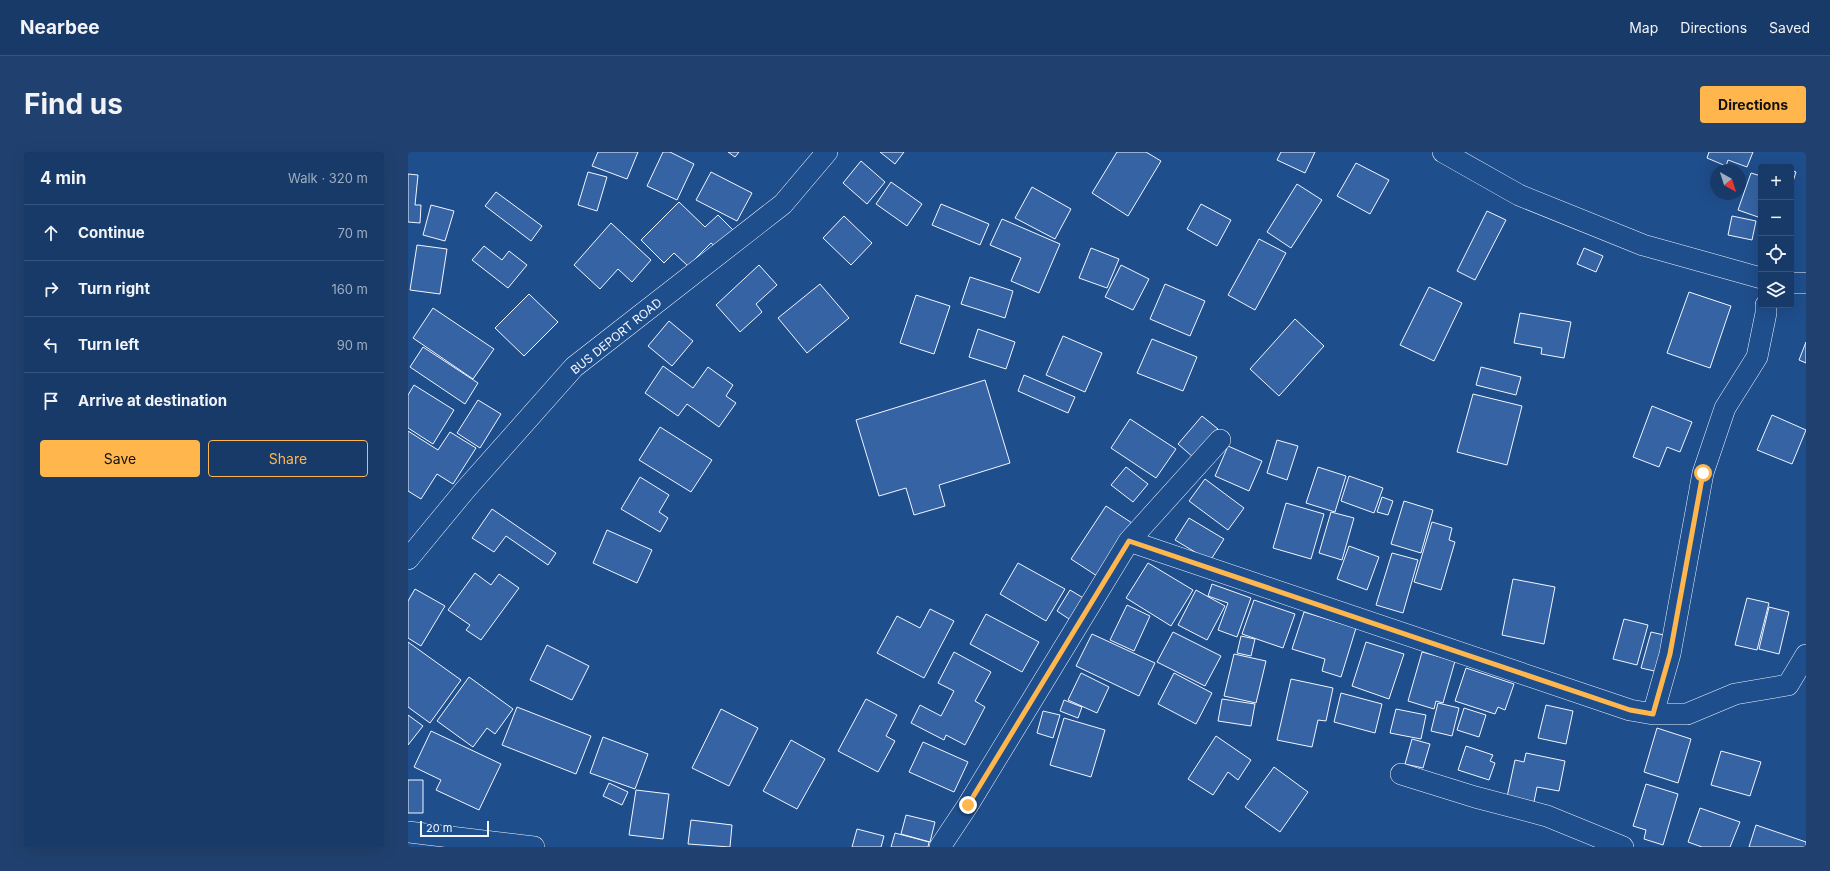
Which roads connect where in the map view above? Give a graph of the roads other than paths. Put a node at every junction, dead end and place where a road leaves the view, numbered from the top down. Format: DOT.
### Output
graph roads {
  1 [pos="827,152"];
  2 [pos="1443,152"];
  3 [pos="1758,277"];
  4 [pos="1794,283"];
  5 [pos="1806,283"];
  6 [pos="1766,308"];
  7 [pos="1220,440"];
  8 [pos="1129,541"];
  9 [pos="408,559"];
  10 [pos="1806,655"];
  11 [pos="1653,714"];
  12 [pos="1402,774"];
  13 [pos="408,832"];
  14 [pos="534,847"];
  15 [pos="940,847"];
  16 [pos="1623,847"];
  1 -- 9 [label="street, BUS DEPORT ROAD"];
  2 -- 3 [label="street"];
  4 -- 5 [label="street"];
  6 -- 11 [label="street"];
  7 -- 8 [label="street"];
  8 -- 11 [label="street"];
  8 -- 15 [label="street"];
  10 -- 11 [label="street"];
  12 -- 16 [label="street"];
  13 -- 14 [label="street"];
}
